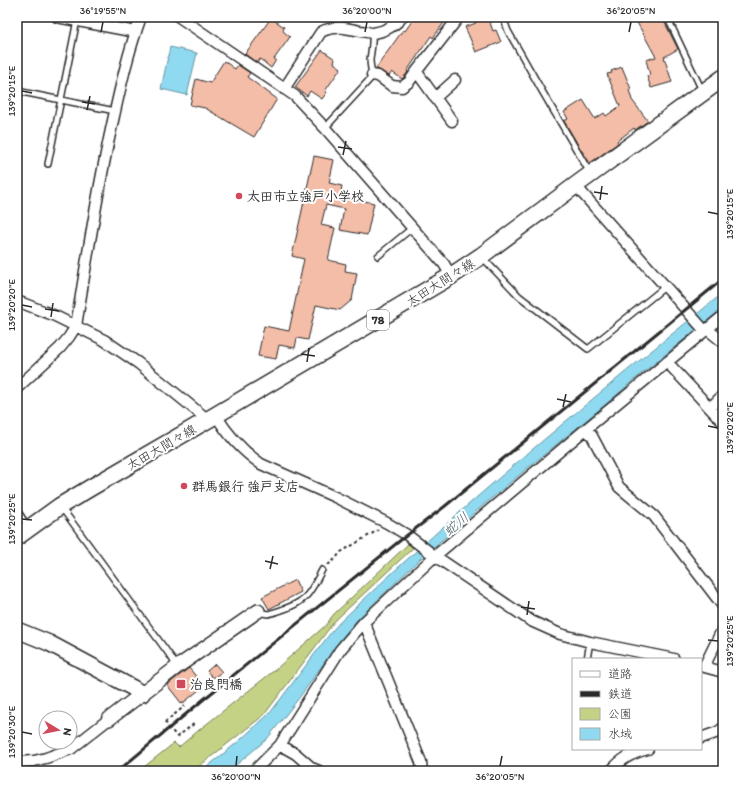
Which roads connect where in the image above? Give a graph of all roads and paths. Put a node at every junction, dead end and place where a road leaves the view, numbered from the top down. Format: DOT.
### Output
graph roads {
  1 [pos="57,17"];
  2 [pos="141,17"];
  3 [pos="179,17"];
  4 [pos="341,17"];
  5 [pos="402,17"];
  6 [pos="459,17"];
  7 [pos="503,17"];
  8 [pos="667,17"];
  9 [pos="77,20"];
  10 [pos="190,21"];
  11 [pos="340,28"];
  12 [pos="136,32"];
  13 [pos="372,33"];
  14 [pos="416,72"];
  15 [pos="372,75"];
  16 [pos="723,78"];
  17 [pos="455,80"];
  18 [pos="284,89"];
  19 [pos="17,91"];
  20 [pos="704,92"];
  21 [pos="435,98"];
  22 [pos="61,100"];
  23 [pos="115,111"];
  24 [pos="452,120"];
  25 [pos="325,128"];
  26 [pos="48,164"];
  27 [pos="591,175"];
  28 [pos="576,185"];
  29 [pos="412,228"];
  30 [pos="378,256"];
  31 [pos="481,256"];
  32 [pos="451,276"];
  33 [pos="666,286"];
  34 [pos="17,301"];
  35 [pos="723,316"];
  36 [pos="76,326"];
  37 [pos="705,329"];
  38 [pos="723,342"];
  39 [pos="667,362"];
  40 [pos="17,388"];
  41 [pos="723,394"];
  42 [pos="710,408"];
  43 [pos="211,418"];
  44 [pos="723,422"];
  45 [pos="586,429"];
  46 [pos="60,506"];
  47 [pos="17,510"];
  48 [pos="382,528"];
  49 [pos="23,532"];
  50 [pos="433,555"];
  51 [pos="322,570"];
  52 [pos="723,606"];
  53 [pos="258,611"];
  54 [pos="364,622"];
  55 [pos="723,628"];
  56 [pos="17,630"];
  57 [pos="590,642"];
  58 [pos="587,658"];
  59 [pos="669,658"];
  60 [pos="177,667"];
  61 [pos="702,667"];
  62 [pos="723,672"];
  63 [pos="142,694"];
  64 [pos="185,706"];
  65 [pos="109,719"];
  66 [pos="195,723"];
  67 [pos="723,728"];
  68 [pos="702,738"];
  69 [pos="280,745"];
  70 [pos="643,750"];
  71 [pos="17,762"];
  72 [pos="254,771"];
  73 [pos="319,771"];
  74 [pos="422,771"];
  75 [pos="611,771"];
  1 -- 9 [label="street"];
  2 -- 12 [label="street"];
  3 -- 10 [label="street"];
  4 -- 11 [label="street"];
  5 -- 13 [label="street"];
  6 -- 14 [label="street"];
  7 -- 27 [label="lane"];
  8 -- 20 [label="lane"];
  9 -- 12 [label="street"];
  9 -- 22 [label="lane"];
  10 -- 18 [label="street"];
  11 -- 13 [label="street"];
  11 -- 18 [label="street"];
  12 -- 23 [label="street"];
  13 -- 15 [label="lane"];
  14 -- 15 [label="street"];
  14 -- 21 [label="street"];
  15 -- 25 [label="lane"];
  16 -- 20 [label="main road, 太田大間々線 / 78"];
  17 -- 21 [label="street"];
  18 -- 25 [label="street"];
  19 -- 22 [label="lane"];
  20 -- 27 [label="main road, 太田大間々線 / 78"];
  21 -- 24 [label="street"];
  22 -- 23 [label="lane"];
  22 -- 26 [label="lane"];
  23 -- 36 [label="street"];
  25 -- 29 [label="street"];
  27 -- 28 [label="main road, 太田大間々線 / 78"];
  28 -- 31 [label="main road, 太田大間々線 / 78"];
  28 -- 33 [label="street"];
  29 -- 30 [label="lane"];
  29 -- 32 [label="street"];
  31 -- 32 [label="main road, 太田大間々線 / 78"];
  31 -- 33 [label="lane"];
  32 -- 43 [label="main road, 太田大間々線 / 78"];
  33 -- 37 [label="street"];
  34 -- 36 [label="street"];
  35 -- 37 [label="street"];
  36 -- 40 [label="street"];
  36 -- 43 [label="street"];
  37 -- 38 [label="street"];
  37 -- 39 [label="street"];
  39 -- 42 [label="street"];
  39 -- 45 [label="street"];
  41 -- 42 [label="street"];
  42 -- 44 [label="street"];
  43 -- 46 [label="main road, 太田大間々線 / 78"];
  43 -- 50 [label="street"];
  45 -- 50 [label="street"];
  45 -- 52 [label="street"];
  46 -- 49 [label="main road, 太田大間々線 / 78"];
  46 -- 60 [label="lane"];
  47 -- 49 [label="lane"];
  48 -- 51 [label="path"];
  50 -- 54 [label="street"];
  50 -- 57 [label="street"];
  51 -- 53 [label="lane"];
  53 -- 60 [label="street"];
  54 -- 69 [label="street"];
  54 -- 74 [label="street"];
  55 -- 61 [label="street"];
  56 -- 63 [label="main road"];
  57 -- 58 [label="lane"];
  57 -- 59 [label="street"];
  60 -- 63 [label="street"];
  61 -- 62 [label="street"];
  63 -- 65 [label="street"];
  64 -- 66 [label="path, bridge"];
  65 -- 71 [label="street"];
  67 -- 68 [label="street"];
  69 -- 72 [label="street"];
  69 -- 73 [label="street"];
  70 -- 75 [label="street"];
}
